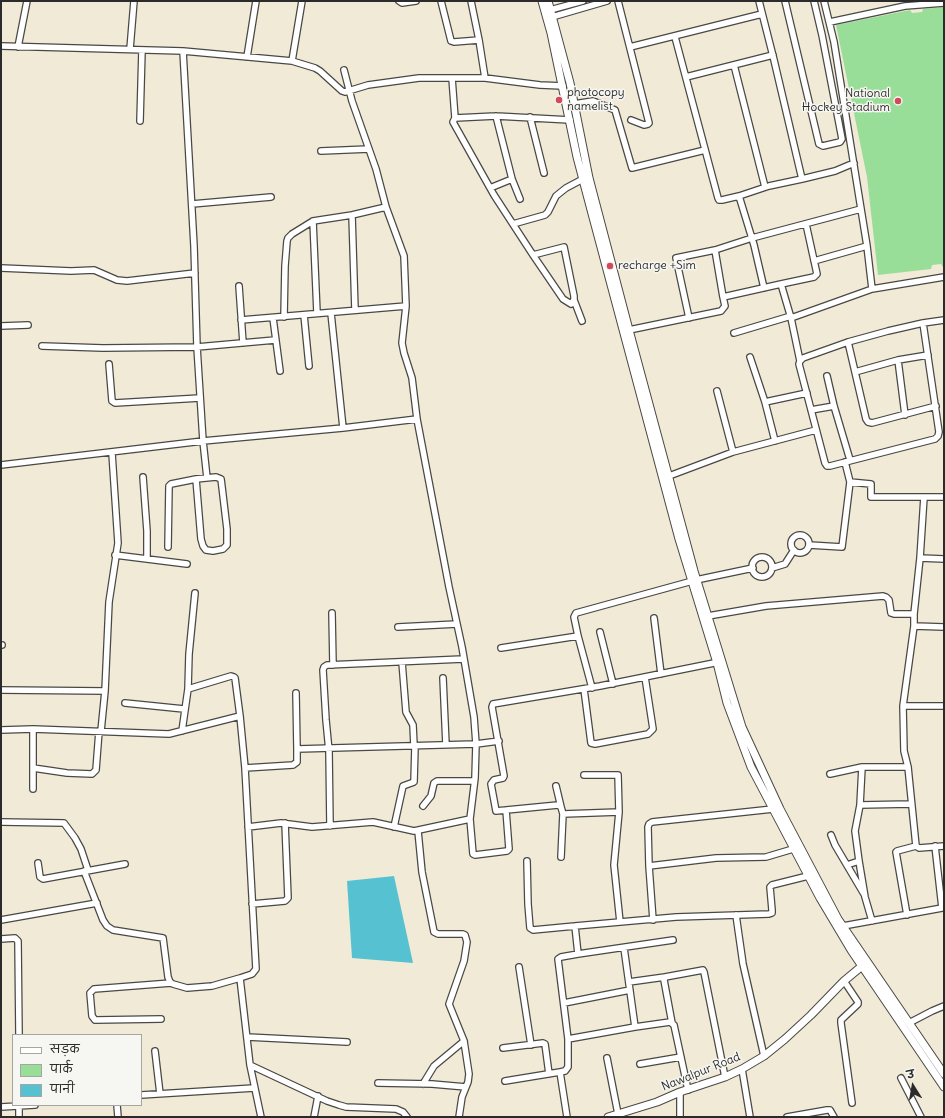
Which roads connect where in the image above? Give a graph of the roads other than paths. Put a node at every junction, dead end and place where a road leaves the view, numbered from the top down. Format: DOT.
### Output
graph roads {
  1 [pos="27,1"];
  2 [pos="134,1"];
  3 [pos="256,1"];
  4 [pos="302,1"];
  5 [pos="399,1"];
  6 [pos="416,1"];
  7 [pos="441,1"];
  8 [pos="471,1"];
  9 [pos="542,1"];
  10 [pos="548,1"];
  11 [pos="583,1"];
  12 [pos="607,1"];
  13 [pos="618,1"];
  14 [pos="759,1"];
  15 [pos="785,1"];
  16 [pos="814,1"];
  17 [pos="824,1"];
  18 [pos="944,3"];
  19 [pos="551,13"];
  20 [pos="762,14"];
  21 [pos="830,22"];
  22 [pos="832,33"];
  23 [pos="822,35"];
  24 [pos="675,36"];
  25 [pos="479,40"];
  26 [pos="1,46"];
  27 [pos="18,47"];
  28 [pos="630,47"];
  29 [pos="130,49"];
  30 [pos="142,50"];
  31 [pos="183,51"];
  32 [pos="773,55"];
  33 [pos="247,57"];
  34 [pos="292,61"];
  35 [pos="734,65"];
  36 [pos="344,70"];
  37 [pos="686,77"];
  38 [pos="452,78"];
  39 [pos="485,78"];
  40 [pos="562,86"];
  41 [pos="350,92"];
  42 [pos="574,104"];
  43 [pos="496,116"];
  44 [pos="530,117"];
  45 [pos="455,118"];
  46 [pos="570,120"];
  47 [pos="631,120"];
  48 [pos="140,121"];
  49 [pos="369,149"];
  50 [pos="705,150"];
  51 [pos="321,152"];
  52 [pos="854,163"];
  53 [pos="544,173"];
  54 [pos="512,179"];
  55 [pos="583,179"];
  56 [pos="802,179"];
  57 [pos="766,187"];
  58 [pos="490,188"];
  59 [pos="739,196"];
  60 [pos="271,197"];
  61 [pos="520,199"];
  62 [pos="192,204"];
  63 [pos="386,207"];
  64 [pos="861,209"];
  65 [pos="352,215"];
  66 [pos="313,221"];
  67 [pos="513,224"];
  68 [pos="806,224"];
  69 [pos="752,238"];
  70 [pos="868,246"];
  71 [pos="715,250"];
  72 [pos="533,255"];
  73 [pos="814,261"];
  74 [pos="1,268"];
  75 [pos="195,273"];
  76 [pos="944,277"];
  77 [pos="781,284"];
  78 [pos="239,286"];
  79 [pos="764,288"];
  80 [pos="872,290"];
  81 [pos="724,298"];
  82 [pos="574,300"];
  83 [pos="406,306"];
  84 [pos="355,310"];
  85 [pos="317,313"];
  86 [pos="331,313"];
  87 [pos="304,315"];
  88 [pos="284,317"];
  89 [pos="791,317"];
  90 [pos="273,318"];
  91 [pos="689,318"];
  92 [pos="241,320"];
  93 [pos="944,320"];
  94 [pos="582,321"];
  95 [pos="923,323"];
  96 [pos="28,325"];
  97 [pos="1,326"];
  98 [pos="629,330"];
  99 [pos="734,333"];
  100 [pos="275,340"];
  101 [pos="848,342"];
  102 [pos="243,343"];
  103 [pos="42,346"];
  104 [pos="197,347"];
  105 [pos="928,354"];
  106 [pos="750,357"];
  107 [pos="898,360"];
  108 [pos="800,361"];
  109 [pos="109,364"];
  110 [pos="309,366"];
  111 [pos="280,371"];
  112 [pos="855,372"];
  113 [pos="827,376"];
  114 [pos="717,391"];
  115 [pos="807,393"];
  116 [pos="200,398"];
  117 [pos="765,402"];
  118 [pos="834,406"];
  119 [pos="936,406"];
  120 [pos="811,410"];
  121 [pos="905,415"];
  122 [pos="417,419"];
  123 [pos="343,428"];
  124 [pos="816,430"];
  125 [pos="203,441"];
  126 [pos="775,441"];
  127 [pos="733,452"];
  128 [pos="112,453"];
  129 [pos="847,461"];
  130 [pos="1,465"];
  131 [pos="668,476"];
  132 [pos="142,477"];
  133 [pos="207,478"];
  134 [pos="196,479"];
  135 [pos="850,482"];
  136 [pos="924,497"];
  137 [pos="944,497"];
  138 [pos="809,545"];
  139 [pos="168,547"];
  140 [pos="794,550"];
  141 [pos="116,555"];
  142 [pos="147,558"];
  143 [pos="920,558"];
  144 [pos="944,559"];
  145 [pos="187,564"];
  146 [pos="753,568"];
  147 [pos="772,568"];
  148 [pos="694,580"];
  149 [pos="195,593"];
  150 [pos="332,613"];
  151 [pos="914,614"];
  152 [pos="708,616"];
  153 [pos="654,618"];
  154 [pos="457,624"];
  155 [pos="914,626"];
  156 [pos="398,627"];
  157 [pos="944,627"];
  158 [pos="600,632"];
  159 [pos="578,636"];
  160 [pos="501,648"];
  161 [pos="463,659"];
  162 [pos="402,662"];
  163 [pos="720,662"];
  164 [pos="333,665"];
  165 [pos="661,674"];
  166 [pos="645,677"];
  167 [pos="443,678"];
  168 [pos="612,684"];
  169 [pos="592,688"];
  170 [pos="188,689"];
  171 [pos="584,689"];
  172 [pos="1,690"];
  173 [pos="105,691"];
  174 [pos="296,693"];
  175 [pos="125,703"];
  176 [pos="903,706"];
  177 [pos="944,706"];
  178 [pos="184,709"];
  179 [pos="240,716"];
  180 [pos="33,729"];
  181 [pos="1,730"];
  182 [pos="100,731"];
  183 [pos="182,731"];
  184 [pos="499,742"];
  185 [pos="476,744"];
  186 [pos="446,745"];
  187 [pos="414,746"];
  188 [pos="329,748"];
  189 [pos="297,749"];
  190 [pos="862,767"];
  191 [pos="908,767"];
  192 [pos="33,768"];
  193 [pos="245,768"];
  194 [pos="830,774"];
  195 [pos="584,775"];
  196 [pos="474,781"];
  197 [pos="556,786"];
  198 [pos="33,789"];
  199 [pos="860,804"];
  200 [pos="911,804"];
  201 [pos="423,806"];
  202 [pos="561,807"];
  203 [pos="773,809"];
  204 [pos="506,810"];
  205 [pos="619,812"];
  206 [pos="563,814"];
  207 [pos="470,819"];
  208 [pos="1,822"];
  209 [pos="285,823"];
  210 [pos="330,826"];
  211 [pos="248,827"];
  212 [pos="394,827"];
  213 [pos="418,831"];
  214 [pos="831,835"];
  215 [pos="916,846"];
  216 [pos="935,846"];
  217 [pos="944,846"];
  218 [pos="793,849"];
  219 [pos="561,857"];
  220 [pos="527,861"];
  221 [pos="859,861"];
  222 [pos="38,863"];
  223 [pos="126,864"];
  224 [pos="847,865"];
  225 [pos="649,866"];
  226 [pos="86,871"];
  227 [pos="808,876"];
  228 [pos="942,890"];
  229 [pos="866,898"];
  230 [pos="97,903"];
  231 [pos="252,904"];
  232 [pos="736,915"];
  233 [pos="907,915"];
  234 [pos="1,920"];
  235 [pos="653,920"];
  236 [pos="872,921"];
  237 [pos="620,922"];
  238 [pos="575,926"];
  239 [pos="843,926"];
  240 [pos="1,939"];
  241 [pos="673,940"];
  242 [pos="624,948"];
  243 [pos="578,954"];
  244 [pos="862,966"];
  245 [pos="520,967"];
  246 [pos="240,978"];
  247 [pos="665,978"];
  248 [pos="844,981"];
  249 [pos="629,982"];
  250 [pos="171,983"];
  251 [pos="630,990"];
  252 [pos="564,1003"];
  253 [pos="944,1006"];
  254 [pos="161,1019"];
  255 [pos="672,1023"];
  256 [pos="909,1023"];
  257 [pos="635,1027"];
  258 [pos="19,1034"];
  259 [pos="247,1037"];
  260 [pos="568,1039"];
  261 [pos="464,1041"];
  262 [pos="347,1042"];
  263 [pos="531,1045"];
  264 [pos="503,1048"];
  265 [pos="155,1051"];
  266 [pos="681,1056"];
  267 [pos="764,1056"];
  268 [pos="607,1058"];
  269 [pos="640,1064"];
  270 [pos="250,1065"];
  271 [pos="742,1069"];
  272 [pos="560,1072"];
  273 [pos="549,1074"];
  274 [pos="944,1074"];
  275 [pos="725,1077"];
  276 [pos="901,1078"];
  277 [pos="505,1081"];
  278 [pos="378,1083"];
  279 [pos="423,1084"];
  280 [pos="466,1087"];
  281 [pos="944,1087"];
  282 [pos="254,1088"];
  283 [pos="688,1090"];
  284 [pos="680,1092"];
  285 [pos="160,1094"];
  286 [pos="142,1095"];
  287 [pos="318,1096"];
  288 [pos="852,1103"];
  289 [pos="19,1106"];
  290 [pos="117,1106"];
  291 [pos="1,1107"];
  292 [pos="618,1114"];
  293 [pos="19,1117"];
  294 [pos="118,1117"];
  295 [pos="261,1117"];
  296 [pos="314,1117"];
  297 [pos="407,1117"];
  298 [pos="459,1117"];
  299 [pos="567,1117"];
  300 [pos="608,1117"];
  301 [pos="680,1117"];
  302 [pos="750,1117"];
  303 [pos="790,1117"];
  304 [pos="834,1117"];
  305 [pos="921,1117"];
  1 -- 27 [label="street"];
  2 -- 29 [label="street"];
  3 -- 33 [label="street"];
  4 -- 34 [label="street"];
  5 -- 6 [label="street"];
  7 -- 25 [label="street"];
  8 -- 25 [label="street"];
  9 -- 40 [label="street"];
  10 -- 19 [label="street"];
  11 -- 19 [label="street"];
  12 -- 19 [label="street"];
  13 -- 28 [label="street"];
  14 -- 20 [label="street"];
  15 -- 23 [label="street"];
  16 -- 23 [label="street"];
  17 -- 21 [label="street"];
  18 -- 21 [label="street"];
  19 -- 42 [label="street"];
  20 -- 24 [label="street"];
  20 -- 32 [label="street"];
  21 -- 22 [label="street"];
  22 -- 23 [label="street"];
  22 -- 52 [label="street"];
  24 -- 28 [label="street"];
  24 -- 37 [label="street"];
  25 -- 39 [label="street"];
  26 -- 27 [label="street"];
  27 -- 29 [label="street"];
  28 -- 47 [label="street"];
  29 -- 30 [label="street"];
  30 -- 31 [label="street"];
  30 -- 48 [label="street"];
  31 -- 33 [label="street"];
  31 -- 62 [label="street"];
  32 -- 35 [label="street"];
  32 -- 56 [label="street"];
  33 -- 34 [label="street"];
  34 -- 41 [label="street"];
  35 -- 37 [label="street"];
  35 -- 57 [label="street"];
  36 -- 41 [label="street"];
  37 -- 50 [label="street"];
  38 -- 39 [label="street"];
  38 -- 41 [label="street"];
  38 -- 45 [label="street"];
  39 -- 40 [label="street"];
  40 -- 46 [label="street"];
  41 -- 49 [label="street"];
  42 -- 50 [label="street"];
  42 -- 98 [label="street"];
  43 -- 44 [label="street"];
  43 -- 45 [label="street"];
  43 -- 54 [label="street"];
  44 -- 46 [label="street"];
  44 -- 53 [label="street"];
  45 -- 58 [label="street"];
  46 -- 55 [label="street"];
  49 -- 51 [label="street"];
  49 -- 63 [label="street"];
  50 -- 59 [label="street"];
  52 -- 56 [label="street"];
  52 -- 64 [label="street"];
  54 -- 58 [label="street"];
  54 -- 61 [label="street"];
  55 -- 67 [label="street"];
  55 -- 148 [label="street"];
  56 -- 57 [label="street"];
  57 -- 59 [label="street"];
  58 -- 67 [label="street"];
  59 -- 69 [label="street"];
  60 -- 62 [label="street"];
  62 -- 75 [label="street"];
  63 -- 65 [label="street"];
  63 -- 83 [label="street"];
  64 -- 68 [label="street"];
  64 -- 70 [label="street"];
  65 -- 66 [label="street"];
  65 -- 84 [label="street"];
  66 -- 85 [label="street"];
  66 -- 88 [label="street"];
  67 -- 72 [label="street"];
  68 -- 69 [label="street"];
  68 -- 73 [label="street"];
  69 -- 71 [label="street"];
  69 -- 79 [label="street"];
  70 -- 73 [label="street"];
  70 -- 80 [label="street"];
  71 -- 81 [label="street"];
  71 -- 91 [label="street"];
  72 -- 82 [label="street"];
  72 -- 82 [label="street"];
  73 -- 77 [label="street"];
  74 -- 75 [label="street"];
  75 -- 104 [label="street"];
  76 -- 80 [label="street"];
  77 -- 79 [label="street"];
  77 -- 89 [label="street"];
  78 -- 92 [label="street"];
  79 -- 81 [label="street"];
  80 -- 89 [label="street"];
  81 -- 91 [label="street"];
  82 -- 94 [label="street"];
  83 -- 84 [label="street"];
  83 -- 122 [label="street"];
  84 -- 86 [label="street"];
  85 -- 86 [label="street"];
  85 -- 87 [label="street"];
  86 -- 123 [label="street"];
  87 -- 88 [label="street"];
  87 -- 110 [label="street"];
  88 -- 90 [label="street"];
  89 -- 99 [label="street"];
  89 -- 108 [label="street"];
  90 -- 92 [label="street"];
  90 -- 100 [label="street"];
  91 -- 98 [label="street"];
  92 -- 102 [label="street"];
  93 -- 95 [label="street"];
  95 -- 101 [label="street"];
  95 -- 105 [label="street"];
  96 -- 97 [label="street"];
  98 -- 131 [label="street"];
  100 -- 102 [label="street"];
  100 -- 111 [label="street"];
  101 -- 108 [label="street"];
  101 -- 112 [label="street"];
  102 -- 104 [label="street"];
  103 -- 104 [label="street"];
  104 -- 116 [label="street"];
  105 -- 107 [label="street"];
  105 -- 119 [label="street"];
  106 -- 117 [label="street"];
  107 -- 112 [label="street"];
  107 -- 121 [label="street"];
  108 -- 115 [label="street"];
  109 -- 116 [label="street"];
  112 -- 121 [label="street"];
  113 -- 118 [label="street"];
  114 -- 127 [label="street"];
  115 -- 117 [label="street"];
  115 -- 120 [label="street"];
  116 -- 125 [label="street"];
  117 -- 126 [label="street"];
  118 -- 120 [label="street"];
  118 -- 129 [label="street"];
  119 -- 121 [label="street"];
  119 -- 129 [label="street"];
  120 -- 124 [label="street"];
  122 -- 123 [label="street"];
  122 -- 154 [label="street"];
  123 -- 125 [label="street"];
  124 -- 126 [label="street"];
  124 -- 129 [label="street"];
  125 -- 128 [label="street"];
  125 -- 133 [label="street"];
  126 -- 127 [label="street"];
  127 -- 131 [label="street"];
  128 -- 130 [label="street"];
  128 -- 141 [label="street"];
  129 -- 135 [label="street"];
  131 -- 148 [label="street"];
  132 -- 142 [label="street"];
  133 -- 134 [label="street"];
  133 -- 134 [label="street"];
  134 -- 139 [label="street"];
  135 -- 136 [label="street"];
  135 -- 138 [label="street"];
  136 -- 137 [label="street"];
  136 -- 143 [label="street"];
  138 -- 140 [label="street"];
  138 -- 140 [label="street"];
  140 -- 147 [label="street"];
  141 -- 142 [label="street"];
  141 -- 173 [label="street"];
  142 -- 145 [label="street"];
  143 -- 144 [label="street"];
  143 -- 151 [label="street"];
  146 -- 147 [label="street"];
  146 -- 147 [label="street"];
  146 -- 148 [label="street"];
  148 -- 152 [label="street"];
  148 -- 159 [label="street"];
  148 -- 163 [label="street"];
  149 -- 170 [label="street"];
  150 -- 164 [label="street"];
  151 -- 152 [label="street"];
  151 -- 155 [label="street"];
  152 -- 163 [label="street"];
  153 -- 165 [label="street"];
  154 -- 156 [label="street"];
  154 -- 161 [label="street"];
  155 -- 157 [label="street"];
  155 -- 176 [label="street"];
  158 -- 168 [label="street"];
  159 -- 160 [label="street"];
  159 -- 169 [label="street"];
  161 -- 162 [label="street"];
  161 -- 185 [label="street"];
  162 -- 164 [label="street"];
  162 -- 187 [label="street"];
  163 -- 165 [label="street"];
  163 -- 203 [label="street"];
  163 -- 239 [label="street"];
  164 -- 188 [label="street"];
  165 -- 166 [label="street"];
  166 -- 168 [label="street"];
  166 -- 171 [label="street"];
  167 -- 186 [label="street"];
  168 -- 169 [label="street"];
  169 -- 171 [label="street"];
  170 -- 178 [label="street"];
  170 -- 179 [label="street"];
  171 -- 184 [label="street"];
  172 -- 173 [label="street"];
  173 -- 182 [label="street"];
  174 -- 189 [label="street"];
  175 -- 178 [label="street"];
  176 -- 177 [label="street"];
  176 -- 191 [label="street"];
  178 -- 183 [label="street"];
  179 -- 183 [label="street"];
  179 -- 193 [label="street"];
  180 -- 181 [label="street"];
  180 -- 182 [label="street"];
  180 -- 192 [label="street"];
  182 -- 183 [label="street"];
  182 -- 192 [label="street"];
  184 -- 185 [label="street"];
  184 -- 204 [label="street"];
  185 -- 186 [label="street"];
  185 -- 196 [label="street"];
  186 -- 187 [label="street"];
  187 -- 188 [label="street"];
  187 -- 212 [label="street"];
  188 -- 189 [label="street"];
  188 -- 210 [label="street"];
  189 -- 193 [label="street"];
  190 -- 191 [label="street"];
  190 -- 194 [label="street"];
  190 -- 199 [label="street"];
  191 -- 200 [label="street"];
  192 -- 198 [label="street"];
  193 -- 211 [label="street"];
  195 -- 205 [label="street"];
  196 -- 201 [label="street"];
  196 -- 207 [label="street"];
  197 -- 202 [label="street"];
  199 -- 200 [label="street"];
  199 -- 221 [label="street"];
  200 -- 215 [label="street"];
  202 -- 204 [label="street"];
  202 -- 206 [label="street"];
  203 -- 218 [label="street"];
  203 -- 225 [label="street"];
  204 -- 207 [label="street"];
  205 -- 206 [label="street"];
  205 -- 237 [label="street"];
  206 -- 219 [label="street"];
  207 -- 213 [label="street"];
  208 -- 226 [label="street"];
  209 -- 210 [label="street"];
  209 -- 211 [label="street"];
  209 -- 231 [label="street"];
  210 -- 212 [label="street"];
  211 -- 231 [label="street"];
  212 -- 213 [label="street"];
  213 -- 261 [label="street"];
  214 -- 224 [label="street"];
  215 -- 216 [label="street"];
  215 -- 233 [label="street"];
  216 -- 217 [label="street"];
  216 -- 228 [label="street"];
  218 -- 225 [label="street"];
  218 -- 227 [label="street"];
  220 -- 238 [label="street"];
  221 -- 224 [label="street"];
  221 -- 229 [label="street"];
  222 -- 226 [label="street"];
  223 -- 226 [label="street"];
  224 -- 229 [label="street"];
  225 -- 235 [label="street"];
  226 -- 230 [label="street"];
  227 -- 232 [label="street"];
  227 -- 244 [label="street"];
  228 -- 233 [label="street"];
  229 -- 236 [label="street"];
  230 -- 234 [label="street"];
  230 -- 250 [label="street"];
  231 -- 246 [label="street"];
  232 -- 235 [label="street"];
  232 -- 267 [label="street"];
  233 -- 236 [label="street"];
  235 -- 237 [label="street"];
  236 -- 239 [label="street"];
  237 -- 238 [label="street"];
  238 -- 243 [label="street"];
  239 -- 256 [label="street"];
  240 -- 258 [label="street"];
  241 -- 242 [label="street"];
  242 -- 243 [label="street"];
  242 -- 249 [label="street"];
  243 -- 252 [label="street"];
  244 -- 248 [label="street, Nawalpur Road"];
  244 -- 281 [label="street"];
  245 -- 263 [label="street"];
  246 -- 250 [label="street"];
  246 -- 259 [label="street"];
  247 -- 249 [label="street"];
  247 -- 255 [label="street"];
  247 -- 275 [label="street"];
  248 -- 267 [label="street, Nawalpur Road"];
  248 -- 288 [label="street"];
  249 -- 251 [label="street"];
  250 -- 254 [label="street"];
  251 -- 252 [label="street"];
  251 -- 257 [label="street"];
  252 -- 260 [label="street"];
  253 -- 256 [label="street"];
  255 -- 257 [label="street"];
  255 -- 266 [label="street"];
  256 -- 274 [label="street"];
  257 -- 260 [label="street"];
  259 -- 262 [label="street"];
  259 -- 270 [label="street"];
  260 -- 272 [label="street"];
  261 -- 279 [label="street"];
  261 -- 280 [label="street"];
  263 -- 264 [label="street"];
  263 -- 273 [label="street"];
  265 -- 285 [label="street"];
  266 -- 269 [label="street"];
  266 -- 283 [label="street"];
  267 -- 271 [label="street, Nawalpur Road"];
  268 -- 292 [label="street"];
  270 -- 282 [label="street"];
  270 -- 287 [label="street"];
  271 -- 275 [label="street, Nawalpur Road"];
  271 -- 302 [label="street"];
  272 -- 273 [label="street"];
  272 -- 299 [label="street"];
  273 -- 277 [label="street"];
  275 -- 283 [label="street, Nawalpur Road"];
  276 -- 305 [label="street"];
  278 -- 279 [label="street"];
  279 -- 280 [label="street"];
  280 -- 298 [label="street"];
  282 -- 285 [label="street"];
  282 -- 295 [label="street"];
  283 -- 284 [label="street, Nawalpur Road"];
  284 -- 292 [label="street, Nawalpur Road"];
  284 -- 301 [label="street"];
  285 -- 286 [label="street"];
  287 -- 296 [label="street"];
  287 -- 297 [label="street"];
  289 -- 291 [label="street"];
  289 -- 293 [label="street"];
  290 -- 294 [label="street"];
  292 -- 300 [label="street, Nawalpur Road"];
  303 -- 304 [label="street"];
}
